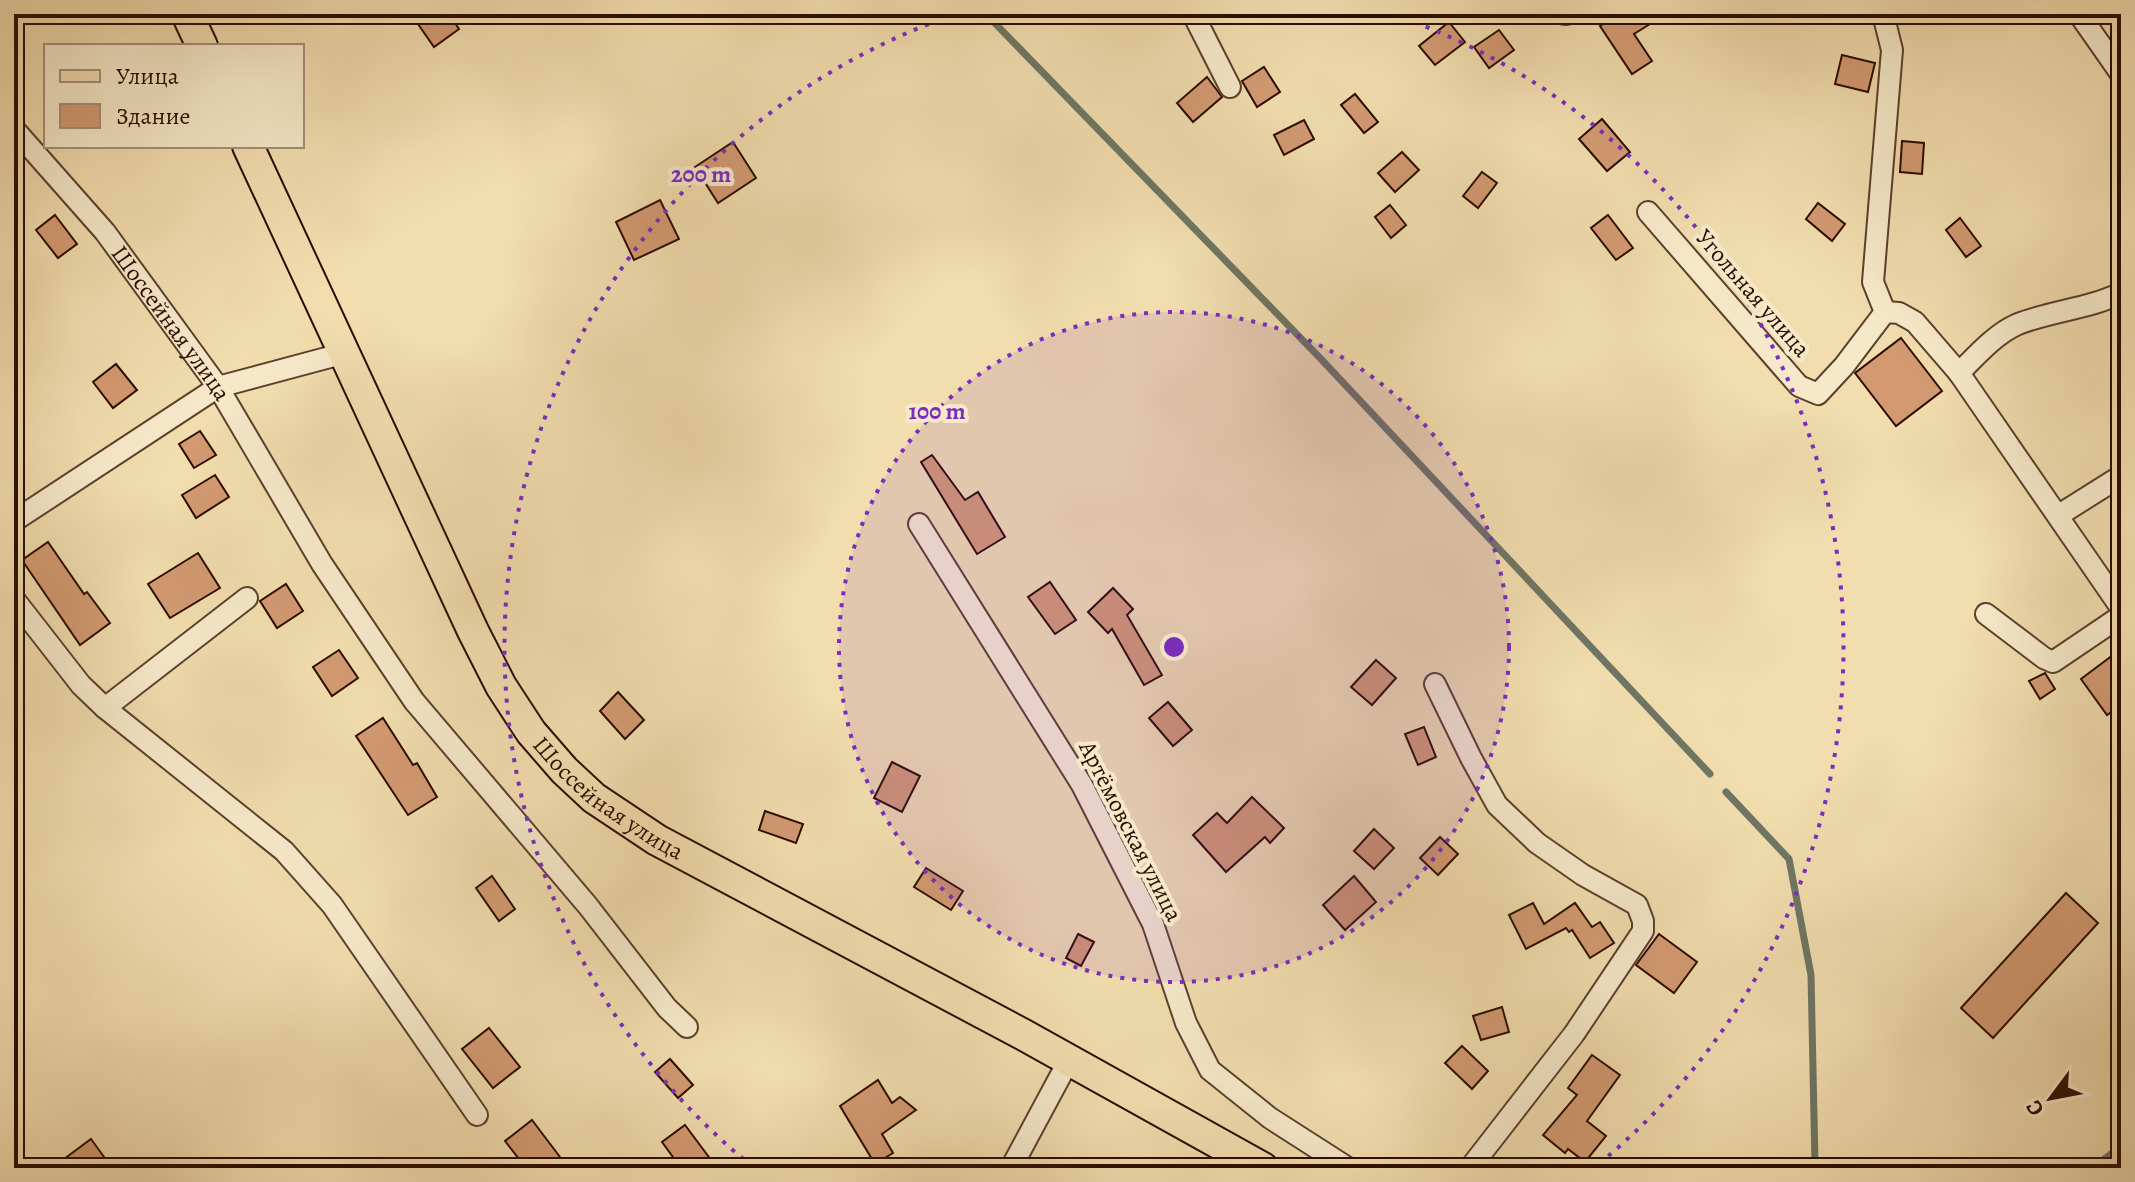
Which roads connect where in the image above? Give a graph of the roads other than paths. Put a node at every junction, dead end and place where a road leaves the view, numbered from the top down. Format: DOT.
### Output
graph roads {
  1 [pos="187,14"];
  2 [pos="1193,14"];
  3 [pos="1883,14"];
  4 [pos="2079,14"];
  5 [pos="201,44"];
  6 [pos="2121,74"];
  7 [pos="1230,87"];
  8 [pos="14,129"];
  9 [pos="249,148"];
  10 [pos="1648,212"];
  11 [pos="2121,293"];
  12 [pos="1885,312"];
  13 [pos="345,353"];
  14 [pos="1959,373"];
  15 [pos="218,387"];
  16 [pos="2121,476"];
  17 [pos="2059,515"];
  18 [pos="14,521"];
  19 [pos="919,524"];
  20 [pos="247,598"];
  21 [pos="14,599"];
  22 [pos="2121,608"];
  23 [pos="1986,614"];
  24 [pos="2121,616"];
  25 [pos="1435,684"];
  26 [pos="105,708"];
  27 [pos="687,1027"];
  28 [pos="1069,1060"];
  29 [pos="477,1115"];
  30 [pos="1011,1168"];
  31 [pos="1263,1168"];
  32 [pos="1348,1168"];
  33 [pos="1470,1168"];
  1 -- 5 [label="main road"];
  2 -- 7 [label="street"];
  3 -- 12 [label="street"];
  4 -- 6 [label="street"];
  8 -- 15 [label="street, Шоссейная улица"];
  9 -- 13 [label="main road, Шоссейная улица"];
  10 -- 12 [label="street, Угольная улица"];
  11 -- 14 [label="street"];
  12 -- 14 [label="street"];
  13 -- 15 [label="street"];
  13 -- 28 [label="main road, Шоссейная улица"];
  14 -- 17 [label="street"];
  15 -- 18 [label="street"];
  15 -- 27 [label="street, Шоссейная улица"];
  16 -- 17 [label="street"];
  17 -- 22 [label="street"];
  19 -- 32 [label="street, Артёмовская улица"];
  20 -- 26 [label="street"];
  21 -- 26 [label="street"];
  23 -- 24 [label="street"];
  25 -- 33 [label="street"];
  26 -- 29 [label="street"];
  28 -- 30 [label="street"];
  28 -- 31 [label="main road, Шоссейная улица"];
}
